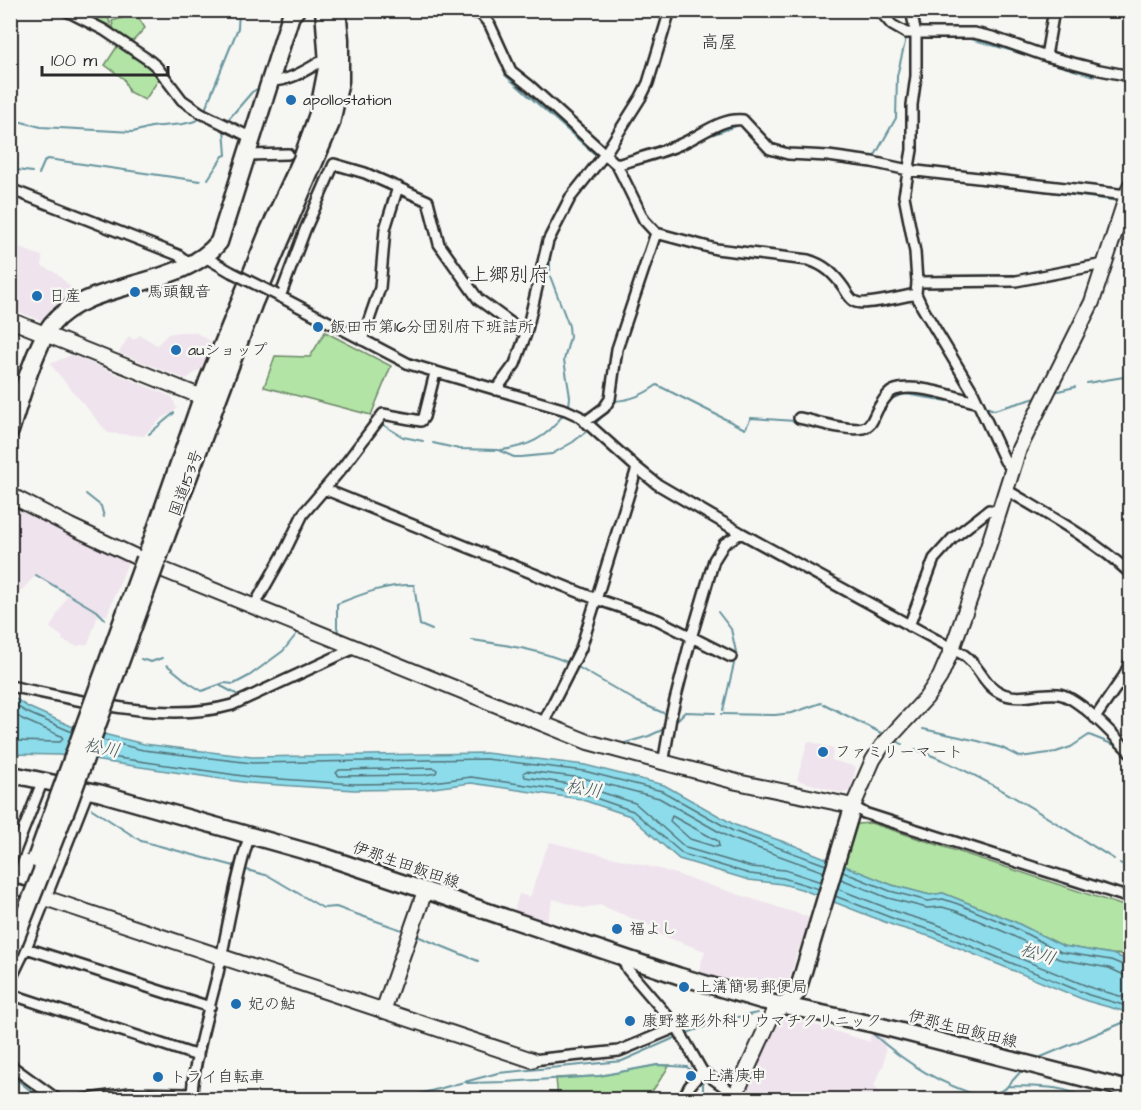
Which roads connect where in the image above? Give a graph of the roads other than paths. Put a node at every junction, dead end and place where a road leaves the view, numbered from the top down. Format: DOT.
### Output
graph roads {
  1 [pos="64,10"];
  2 [pos="296,10"];
  3 [pos="324,10"];
  4 [pos="337,10"];
  5 [pos="461,10"];
  6 [pos="670,10"];
  7 [pos="879,10"];
  8 [pos="911,10"];
  9 [pos="1054,10"];
  10 [pos="916,34"];
  11 [pos="1046,56"];
  12 [pos="320,62"];
  13 [pos="1131,76"];
  14 [pos="270,81"];
  15 [pos="252,138"];
  16 [pos="288,154"];
  17 [pos="604,154"];
  18 [pos="247,155"];
  19 [pos="617,165"];
  20 [pos="908,170"];
  21 [pos="398,187"];
  22 [pos="10,189"];
  23 [pos="1129,190"];
  24 [pos="656,233"];
  25 [pos="205,257"];
  26 [pos="1104,264"];
  27 [pos="187,266"];
  28 [pos="917,282"];
  29 [pos="916,294"];
  30 [pos="278,296"];
  31 [pos="10,320"];
  32 [pos="45,334"];
  33 [pos="526,334"];
  34 [pos="362,340"];
  35 [pos="435,373"];
  36 [pos="496,390"];
  37 [pos="208,400"];
  38 [pos="978,403"];
  39 [pos="13,411"];
  40 [pos="799,418"];
  41 [pos="585,422"];
  42 [pos="10,431"];
  43 [pos="637,468"];
  44 [pos="1012,469"];
  45 [pos="324,489"];
  46 [pos="1005,489"];
  47 [pos="10,495"];
  48 [pos="999,512"];
  49 [pos="741,533"];
  50 [pos="152,556"];
  51 [pos="1131,573"];
  52 [pos="596,598"];
  53 [pos="254,606"];
  54 [pos="909,626"];
  55 [pos="691,638"];
  56 [pos="355,648"];
  57 [pos="952,649"];
  58 [pos="731,657"];
  59 [pos="1131,662"];
  60 [pos="1127,678"];
  61 [pos="10,686"];
  62 [pos="1095,718"];
  63 [pos="542,725"];
  64 [pos="1131,752"];
  65 [pos="663,764"];
  66 [pos="10,774"];
  67 [pos="43,780"];
  68 [pos="88,791"];
  69 [pos="853,806"];
  70 [pos="250,834"];
  71 [pos="10,864"];
  72 [pos="10,888"];
  73 [pos="425,891"];
  74 [pos="45,898"];
  75 [pos="1131,898"];
  76 [pos="10,924"];
  77 [pos="19,950"];
  78 [pos="620,955"];
  79 [pos="221,957"];
  80 [pos="10,981"];
  81 [pos="10,994"];
  82 [pos="785,1005"];
  83 [pos="210,1007"];
  84 [pos="382,1011"];
  85 [pos="678,1029"];
  86 [pos="198,1056"];
  87 [pos="532,1060"];
  88 [pos="10,1065"];
  89 [pos="699,1075"];
  90 [pos="1131,1090"];
  91 [pos="192,1097"];
  92 [pos="737,1098"];
  93 [pos="58,1100"];
  94 [pos="81,1100"];
  95 [pos="683,1100"];
  1 -- 15 [label="street"];
  2 -- 14 [label="highway"];
  3 -- 37 [label="highway, 国道153号"];
  4 -- 37 [label="highway, 国道153号"];
  5 -- 17 [label="street"];
  6 -- 17 [label="street"];
  7 -- 10 [label="street"];
  8 -- 10 [label="street"];
  9 -- 11 [label="street"];
  10 -- 11 [label="street"];
  10 -- 20 [label="street"];
  11 -- 13 [label="street"];
  12 -- 14 [label="street"];
  14 -- 15 [label="highway"];
  15 -- 18 [label="highway"];
  16 -- 18 [label="street"];
  17 -- 19 [label="street"];
  17 -- 33 [label="street"];
  18 -- 25 [label="highway"];
  19 -- 20 [label="street"];
  19 -- 24 [label="street"];
  20 -- 23 [label="street"];
  20 -- 28 [label="street"];
  21 -- 30 [label="street"];
  21 -- 33 [label="street"];
  21 -- 34 [label="street"];
  22 -- 27 [label="street"];
  23 -- 26 [label="street"];
  24 -- 29 [label="street"];
  24 -- 41 [label="street"];
  25 -- 27 [label="highway"];
  25 -- 30 [label="street, bridge"];
  26 -- 28 [label="street"];
  26 -- 44 [label="street"];
  27 -- 32 [label="highway"];
  28 -- 29 [label="street"];
  29 -- 38 [label="street"];
  30 -- 34 [label="street"];
  31 -- 32 [label="street"];
  32 -- 37 [label="street"];
  32 -- 39 [label="highway"];
  33 -- 36 [label="street"];
  34 -- 35 [label="street"];
  35 -- 36 [label="street"];
  35 -- 45 [label="street"];
  36 -- 41 [label="street"];
  37 -- 50 [label="highway, 国道153号"];
  38 -- 40 [label="street"];
  38 -- 44 [label="street"];
  39 -- 42 [label="highway"];
  41 -- 43 [label="street"];
  43 -- 49 [label="street"];
  43 -- 52 [label="street"];
  44 -- 46 [label="street"];
  45 -- 52 [label="street"];
  45 -- 53 [label="street"];
  46 -- 48 [label="street"];
  46 -- 51 [label="street"];
  47 -- 53 [label="street"];
  48 -- 54 [label="street"];
  48 -- 57 [label="street"];
  49 -- 54 [label="street"];
  49 -- 55 [label="street"];
  50 -- 76 [label="highway, 国道153号, bridge"];
  50 -- 77 [label="highway, 国道153号, bridge"];
  52 -- 55 [label="street"];
  52 -- 63 [label="street"];
  53 -- 56 [label="street"];
  54 -- 57 [label="street"];
  55 -- 58 [label="street"];
  55 -- 65 [label="street"];
  56 -- 61 [label="street"];
  56 -- 63 [label="street"];
  57 -- 62 [label="street"];
  57 -- 69 [label="street"];
  59 -- 60 [label="street"];
  60 -- 62 [label="street"];
  62 -- 64 [label="street"];
  63 -- 65 [label="street"];
  65 -- 69 [label="street"];
  66 -- 67 [label="main road, 伊那生田飯田線"];
  67 -- 68 [label="main road, 伊那生田飯田線"];
  67 -- 71 [label="street"];
  68 -- 70 [label="main road, 伊那生田飯田線"];
  68 -- 74 [label="street"];
  69 -- 75 [label="street"];
  69 -- 82 [label="main road"];
  70 -- 73 [label="main road, 伊那生田飯田線"];
  70 -- 79 [label="street"];
  72 -- 74 [label="street"];
  73 -- 78 [label="main road, 伊那生田飯田線"];
  73 -- 84 [label="street"];
  74 -- 77 [label="street"];
  74 -- 79 [label="street"];
  77 -- 80 [label="street"];
  77 -- 83 [label="street"];
  78 -- 82 [label="main road, 伊那生田飯田線"];
  78 -- 85 [label="street"];
  79 -- 83 [label="street"];
  79 -- 84 [label="street"];
  81 -- 86 [label="street"];
  82 -- 90 [label="main road, 伊那生田飯田線"];
  82 -- 92 [label="street"];
  83 -- 86 [label="street"];
  84 -- 87 [label="street"];
  85 -- 87 [label="street"];
  85 -- 89 [label="street"];
  86 -- 91 [label="street"];
  88 -- 93 [label="street"];
  89 -- 92 [label="street"];
  89 -- 95 [label="street"];
  91 -- 94 [label="street"];
}
